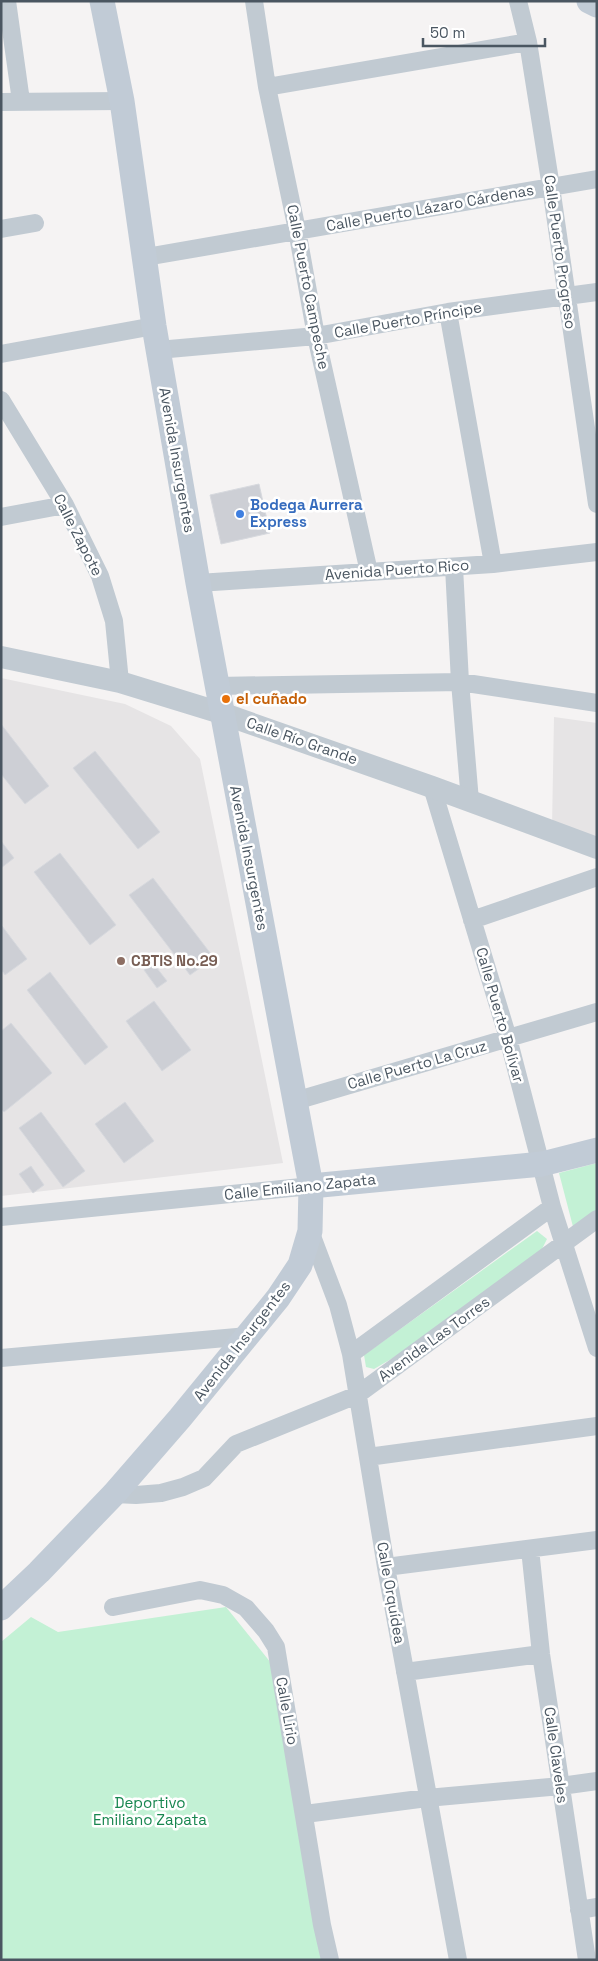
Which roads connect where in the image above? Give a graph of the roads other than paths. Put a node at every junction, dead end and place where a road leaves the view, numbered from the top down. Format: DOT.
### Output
graph roads {
  1 [pos="7,1"];
  2 [pos="102,1"];
  3 [pos="254,1"];
  4 [pos="518,1"];
  5 [pos="589,1"];
  6 [pos="597,5"];
  7 [pos="528,42"];
  8 [pos="267,87"];
  9 [pos="21,101"];
  10 [pos="122,101"];
  11 [pos="1,102"];
  12 [pos="597,179"];
  13 [pos="551,187"];
  14 [pos="35,223"];
  15 [pos="1,229"];
  16 [pos="297,230"];
  17 [pos="146,257"];
  18 [pos="597,292"];
  19 [pos="567,297"];
  20 [pos="448,312"];
  21 [pos="316,336"];
  22 [pos="156,338"];
  23 [pos="1,354"];
  24 [pos="1,400"];
  25 [pos="597,504"];
  26 [pos="65,505"];
  27 [pos="1,517"];
  28 [pos="597,552"];
  29 [pos="493,564"];
  30 [pos="454,567"];
  31 [pos="369,572"];
  32 [pos="198,583"];
  33 [pos="1,657"];
  34 [pos="120,682"];
  35 [pos="460,682"];
  36 [pos="217,686"];
  37 [pos="597,703"];
  38 [pos="221,713"];
  39 [pos="432,787"];
  40 [pos="470,801"];
  41 [pos="597,848"];
  42 [pos="597,878"];
  43 [pos="472,920"];
  44 [pos="597,1012"];
  45 [pos="508,1038"];
  46 [pos="294,1100"];
  47 [pos="597,1150"];
  48 [pos="542,1164"];
  49 [pos="311,1186"];
  50 [pos="552,1207"];
  51 [pos="1,1217"];
  52 [pos="597,1219"];
  53 [pos="310,1231"];
  54 [pos="564,1243"];
  55 [pos="592,1322"];
  56 [pos="248,1336"];
  57 [pos="597,1348"];
  58 [pos="351,1354"];
  59 [pos="1,1358"];
  60 [pos="357,1395"];
  61 [pos="597,1426"];
  62 [pos="368,1457"];
  63 [pos="114,1494"];
  64 [pos="597,1540"];
  65 [pos="530,1549"];
  66 [pos="386,1567"];
  67 [pos="113,1607"];
  68 [pos="1,1608"];
  69 [pos="541,1654"];
  70 [pos="406,1672"];
  71 [pos="597,1781"];
  72 [pos="561,1786"];
  73 [pos="427,1798"];
  74 [pos="305,1814"];
  75 [pos="597,1908"];
  76 [pos="579,1910"];
  77 [pos="330,1960"];
  78 [pos="458,1960"];
  79 [pos="587,1960"];
  1 -- 9 [label="street"];
  2 -- 10 [label="main road, Avenida Insurgentes"];
  3 -- 8 [label="street, Calle Puerto Campeche"];
  4 -- 7 [label="street, Calle Puerto Progreso"];
  5 -- 6 [label="main road"];
  7 -- 8 [label="street"];
  7 -- 13 [label="street, Calle Puerto Progreso"];
  8 -- 16 [label="street, Calle Puerto Campeche"];
  9 -- 10 [label="street"];
  9 -- 11 [label="street"];
  10 -- 17 [label="main road, Avenida Insurgentes"];
  12 -- 13 [label="street, Calle Puerto Lázaro Cárdenas"];
  13 -- 16 [label="street, Calle Puerto Lázaro Cárdenas"];
  13 -- 19 [label="street, Calle Puerto Progreso"];
  14 -- 15 [label="street"];
  16 -- 17 [label="street, Calle Puerto Lázaro Cárdenas"];
  16 -- 21 [label="street, Calle Puerto Campeche"];
  17 -- 22 [label="main road, Avenida Insurgentes"];
  18 -- 19 [label="street, Calle Puerto Príncipe"];
  19 -- 20 [label="street, Calle Puerto Príncipe"];
  19 -- 25 [label="street, Calle Puerto Progreso"];
  20 -- 21 [label="street, Calle Puerto Príncipe"];
  20 -- 29 [label="street"];
  21 -- 22 [label="street, Calle Puerto Príncipe"];
  21 -- 31 [label="street, Calle Puerto Campeche"];
  22 -- 23 [label="street, Calle Puerto Príncipe"];
  22 -- 32 [label="main road, Avenida Insurgentes"];
  24 -- 26 [label="street, Calle Zapote"];
  26 -- 27 [label="street"];
  26 -- 34 [label="street, Calle Zapote"];
  28 -- 29 [label="street, Avenida Puerto Rico"];
  29 -- 30 [label="street, Avenida Puerto Rico"];
  30 -- 31 [label="street, Avenida Puerto Rico"];
  30 -- 35 [label="street"];
  31 -- 32 [label="street, Avenida Puerto Rico"];
  32 -- 36 [label="main road, Avenida Insurgentes"];
  33 -- 34 [label="street, Calle Río Grande"];
  34 -- 38 [label="street, Calle Río Grande"];
  35 -- 36 [label="street"];
  35 -- 37 [label="street"];
  35 -- 40 [label="street"];
  36 -- 38 [label="main road, Avenida Insurgentes"];
  38 -- 39 [label="street, Calle Río Grande"];
  38 -- 46 [label="main road, Avenida Insurgentes"];
  39 -- 40 [label="street, Calle Río Grande"];
  39 -- 43 [label="street, Calle Puerto Bolívar"];
  40 -- 41 [label="street, Calle Río Grande"];
  42 -- 43 [label="street"];
  43 -- 45 [label="street, Calle Puerto Bolívar"];
  44 -- 45 [label="street, Calle Puerto La Cruz"];
  45 -- 46 [label="street, Calle Puerto La Cruz"];
  45 -- 48 [label="street, Calle Puerto Bolívar"];
  46 -- 49 [label="main road, Avenida Insurgentes"];
  47 -- 48 [label="main road, Calle Emiliano Zapata"];
  48 -- 49 [label="main road, Calle Emiliano Zapata"];
  48 -- 50 [label="street, Calle Puerto Bolívar"];
  49 -- 51 [label="street, Calle Emiliano Zapata"];
  49 -- 53 [label="main road, Avenida Insurgentes"];
  50 -- 54 [label="street, Calle Puerto Bolívar"];
  50 -- 58 [label="street"];
  52 -- 54 [label="street, Avenida Las Torres"];
  53 -- 56 [label="main road, Avenida Insurgentes"];
  53 -- 58 [label="street, Calle Orquídea"];
  54 -- 55 [label="street, Calle Puerto Bolívar"];
  54 -- 60 [label="street, Avenida Las Torres"];
  55 -- 57 [label="street, Calle Puerto Bolívar"];
  56 -- 59 [label="street"];
  56 -- 63 [label="main road, Avenida Insurgentes"];
  58 -- 60 [label="street, Calle Orquídea"];
  60 -- 62 [label="street, Calle Orquídea"];
  60 -- 63 [label="street, Avenida Las Torres"];
  61 -- 62 [label="street"];
  62 -- 66 [label="street, Calle Orquídea"];
  63 -- 68 [label="main road, Avenida Insurgentes"];
  64 -- 65 [label="street"];
  65 -- 66 [label="street"];
  65 -- 69 [label="street, Calle Claveles"];
  66 -- 70 [label="street, Calle Orquídea"];
  67 -- 74 [label="street, Calle Lirio"];
  69 -- 70 [label="street"];
  69 -- 72 [label="street, Calle Claveles"];
  70 -- 73 [label="street, Calle Orquídea"];
  71 -- 72 [label="street"];
  72 -- 73 [label="street"];
  72 -- 76 [label="street, Calle Claveles"];
  73 -- 74 [label="street"];
  73 -- 78 [label="street, Calle Orquídea"];
  74 -- 77 [label="street, Calle Lirio"];
  75 -- 76 [label="street"];
  76 -- 79 [label="street, Calle Claveles"];
}
